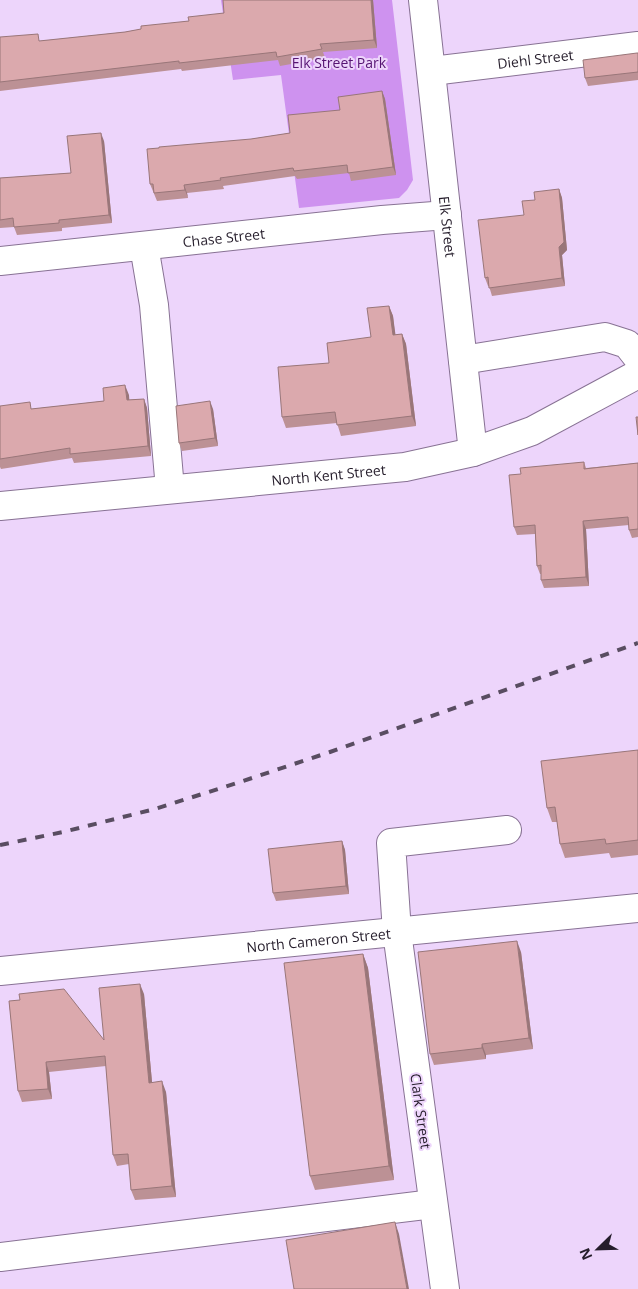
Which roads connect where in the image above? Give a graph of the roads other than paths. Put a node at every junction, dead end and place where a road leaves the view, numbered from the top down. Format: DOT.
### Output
graph roads {
  1 [pos="423,0"];
  2 [pos="638,46"];
  3 [pos="432,71"];
  4 [pos="447,215"];
  5 [pos="144,246"];
  6 [pos="0,261"];
  7 [pos="638,358"];
  8 [pos="463,360"];
  9 [pos="638,374"];
  10 [pos="473,452"];
  11 [pos="170,489"];
  12 [pos="0,506"];
  13 [pos="507,830"];
  14 [pos="638,908"];
  15 [pos="397,932"];
  16 [pos="0,971"];
  17 [pos="433,1204"];
  18 [pos="0,1257"];
  19 [pos="445,1289"];
  1 -- 3 [label="street, Elk Street"];
  2 -- 3 [label="street, Diehl Street"];
  3 -- 4 [label="street, Elk Street"];
  4 -- 5 [label="street, Chase Street"];
  4 -- 8 [label="street, Elk Street"];
  5 -- 6 [label="street, Chase Street"];
  5 -- 11 [label="street"];
  7 -- 8 [label="street"];
  8 -- 10 [label="street, Elk Street"];
  9 -- 10 [label="street, North Kent Street"];
  10 -- 11 [label="street, North Kent Street"];
  11 -- 12 [label="street, North Kent Street"];
  13 -- 15 [label="street, Clark Street"];
  14 -- 15 [label="street, North Cameron Street"];
  15 -- 16 [label="street, North Cameron Street"];
  15 -- 17 [label="street, Clark Street"];
  17 -- 18 [label="street"];
  17 -- 19 [label="street, Clark Street"];
}
